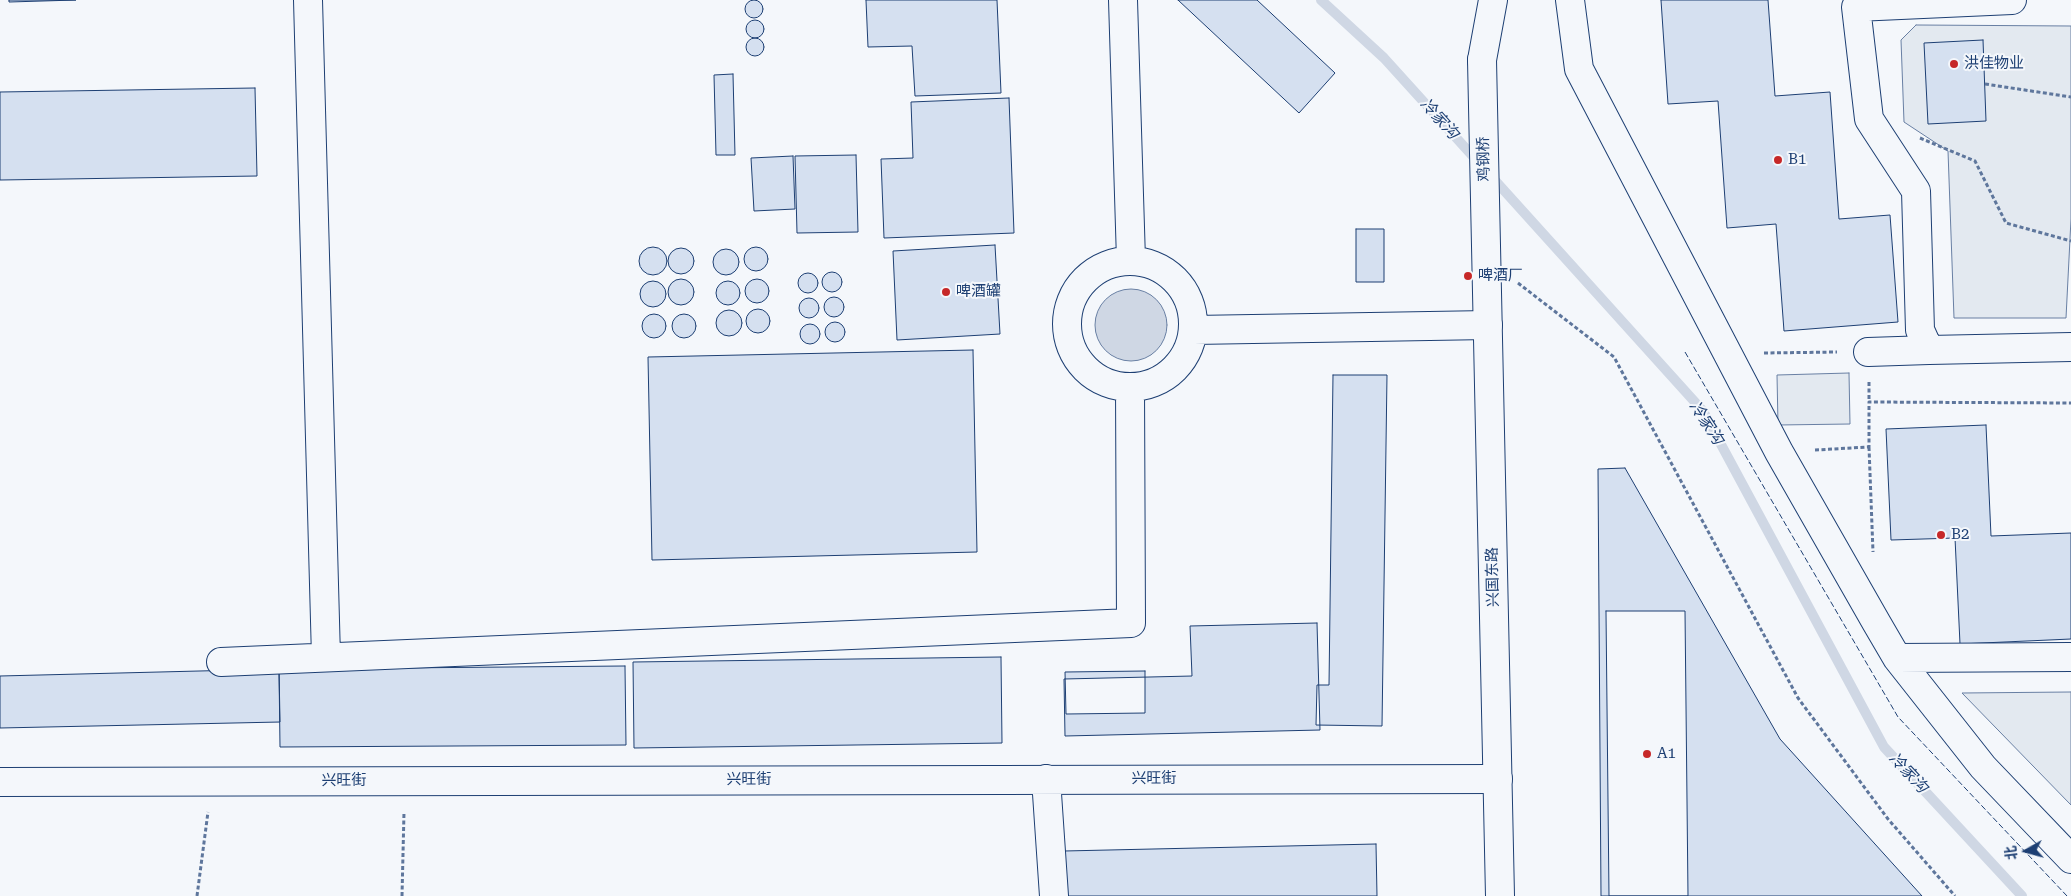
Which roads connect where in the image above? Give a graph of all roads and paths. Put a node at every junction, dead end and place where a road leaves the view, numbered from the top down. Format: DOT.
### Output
graph roads {
  1 [pos="308,0"];
  2 [pos="1123,0"];
  3 [pos="1493,0"];
  4 [pos="1570,0"];
  5 [pos="2012,0"];
  6 [pos="1850,3"];
  7 [pos="1985,84"];
  8 [pos="2071,97"];
  9 [pos="1913,135"];
  10 [pos="2071,241"];
  11 [pos="1486,258"];
  12 [pos="1131,260"];
  13 [pos="1488,325"];
  14 [pos="1194,330"];
  15 [pos="2071,346"];
  16 [pos="1929,350"];
  17 [pos="1868,352"];
  18 [pos="1727,353"];
  19 [pos="1130,387"];
  20 [pos="1869,402"];
  21 [pos="2071,403"];
  22 [pos="1869,447"];
  23 [pos="1779,452"];
  24 [pos="1873,554"];
  25 [pos="326,657"];
  26 [pos="2071,657"];
  27 [pos="1897,658"];
  28 [pos="220,662"];
  29 [pos="1046,779"];
  30 [pos="1498,779"];
  31 [pos="404,781"];
  32 [pos="0,782"];
  33 [pos="212,782"];
  34 [pos="2071,859"];
  35 [pos="197,896"];
  36 [pos="402,896"];
  37 [pos="1054,896"];
  38 [pos="1500,896"];
  39 [pos="1955,896"];
  1 -- 25 [label="street"];
  2 -- 12 [label="street"];
  3 -- 11 [label="street, 鸡钢桥"];
  4 -- 18 [label="street"];
  5 -- 6 [label="street"];
  6 -- 16 [label="street"];
  7 -- 8 [label="path"];
  9 -- 10 [label="path"];
  11 -- 13 [label="street, 兴国东路"];
  11 -- 39 [label="path"];
  12 -- 14 [label="street"];
  12 -- 19 [label="street"];
  13 -- 14 [label="street"];
  13 -- 30 [label="street, 兴国东路"];
  14 -- 19 [label="street"];
  15 -- 16 [label="street"];
  16 -- 17 [label="street"];
  17 -- 18 [label="path"];
  17 -- 20 [label="path"];
  18 -- 23 [label="street"];
  19 -- 25 [label="street"];
  20 -- 21 [label="path"];
  20 -- 22 [label="path"];
  22 -- 23 [label="path"];
  22 -- 24 [label="path"];
  23 -- 27 [label="street"];
  25 -- 28 [label="street"];
  26 -- 27 [label="street"];
  27 -- 34 [label="street"];
  29 -- 30 [label="street, 兴旺街"];
  29 -- 31 [label="street, 兴旺街"];
  29 -- 37 [label="street"];
  30 -- 38 [label="street, 兴国东路"];
  31 -- 33 [label="street, 兴旺街"];
  31 -- 36 [label="path"];
  32 -- 33 [label="street, 兴旺街"];
  33 -- 35 [label="path"];
}
